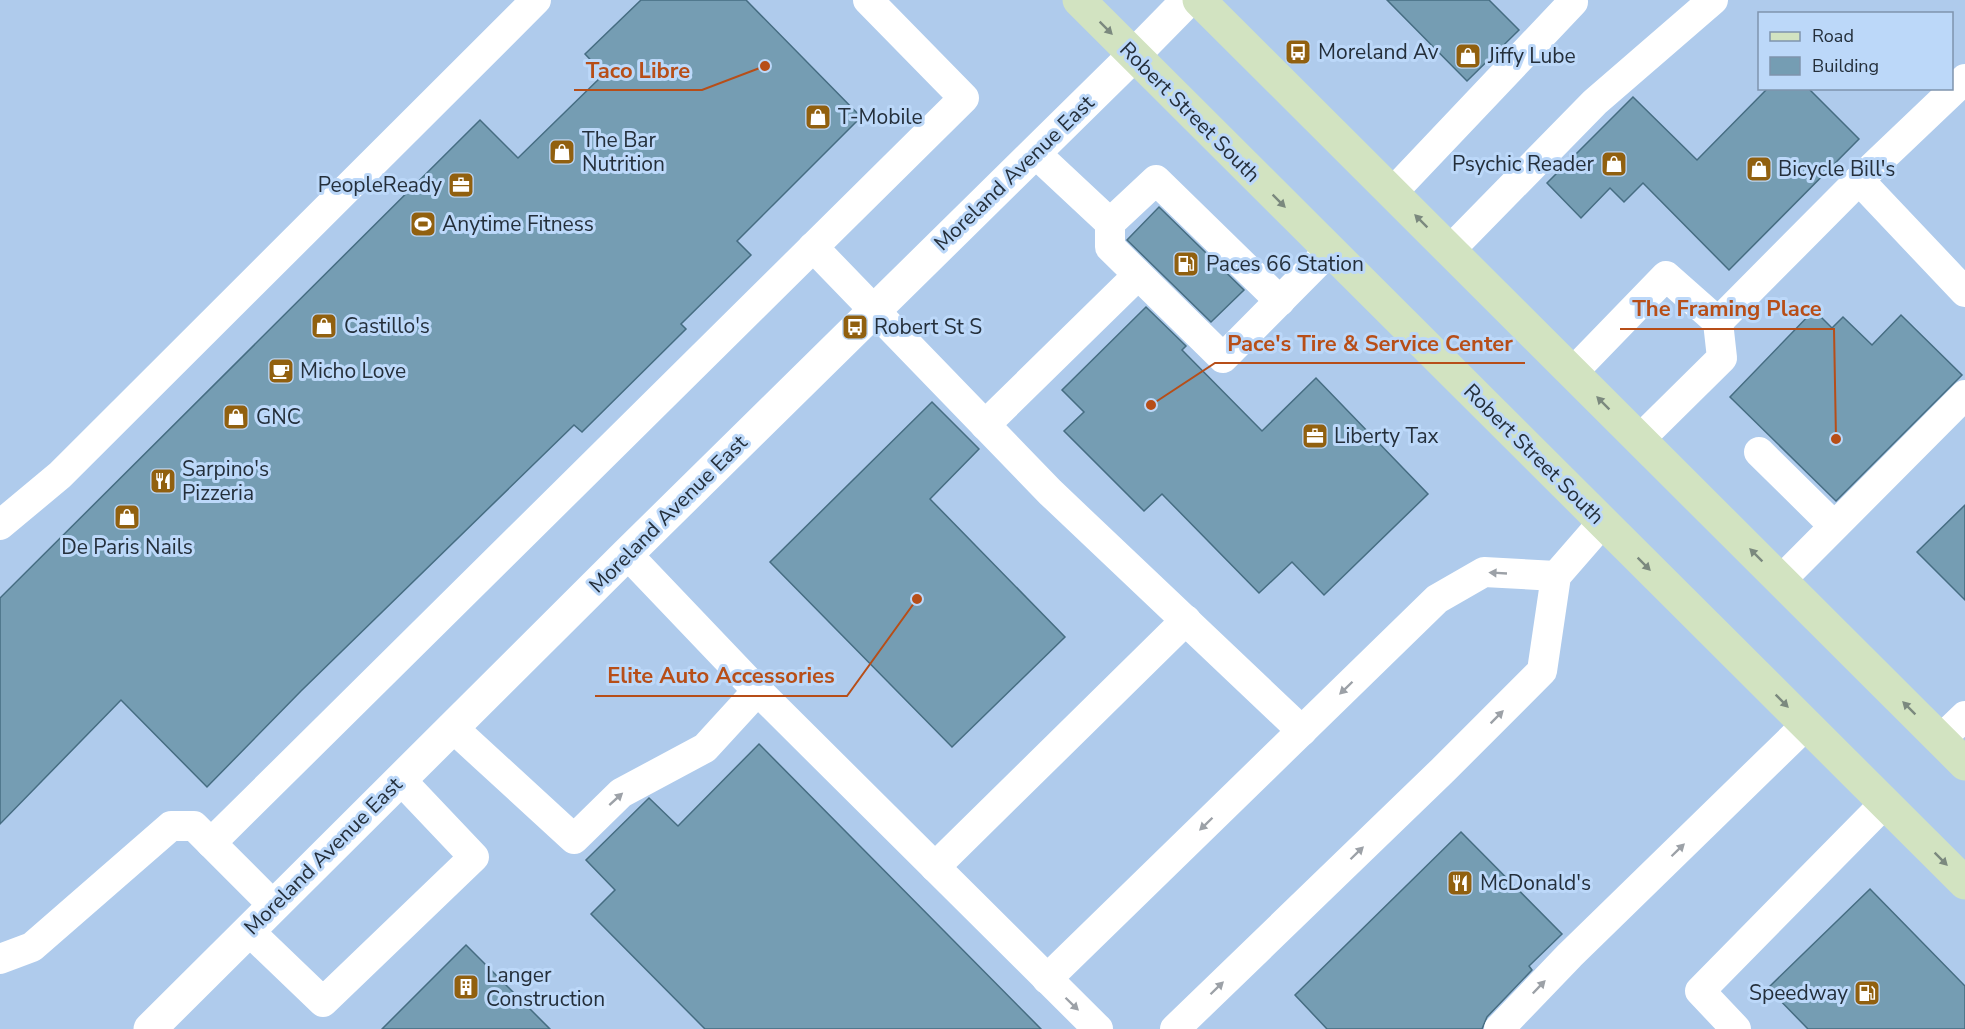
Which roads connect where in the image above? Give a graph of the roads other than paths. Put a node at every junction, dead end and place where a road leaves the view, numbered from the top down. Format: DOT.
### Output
graph roads {
  1 [pos="536,0"];
  2 [pos="868,0"];
  3 [pos="1079,0"];
  4 [pos="1188,0"];
  5 [pos="1199,0"];
  6 [pos="1571,0"];
  7 [pos="1713,0"];
  8 [pos="1134,55"];
  9 [pos="1965,79"];
  10 [pos="1034,152"];
  11 [pos="1859,180"];
  12 [pos="1392,192"];
  13 [pos="1110,223"];
  14 [pos="813,247"];
  15 [pos="1450,250"];
  16 [pos="1329,251"];
  17 [pos="1138,275"];
  18 [pos="1965,292"];
  19 [pos="1280,301"];
  20 [pos="875,310"];
  21 [pos="1718,322"];
  22 [pos="1573,372"];
  23 [pos="1965,395"];
  24 [pos="985,425"];
  25 [pos="1640,439"];
  26 [pos="1759,452"];
  27 [pos="1602,522"];
  28 [pos="0,525"];
  29 [pos="1834,526"];
  30 [pos="627,554"];
  31 [pos="1556,576"];
  32 [pos="1781,580"];
  33 [pos="1186,620"];
  34 [pos="758,690"];
  35 [pos="1965,716"];
  36 [pos="1806,725"];
  37 [pos="452,727"];
  38 [pos="1302,730"];
  39 [pos="1940,740"];
  40 [pos="1965,764"];
  41 [pos="400,779"];
  42 [pos="1885,803"];
  43 [pos="211,843"];
  44 [pos="935,867"];
  45 [pos="1965,883"];
  46 [pos="273,905"];
  47 [pos="249,931"];
  48 [pos="0,959"];
  49 [pos="1047,979"];
  50 [pos="150,1029"];
  51 [pos="1098,1029"];
  52 [pos="1175,1029"];
  53 [pos="1499,1029"];
  54 [pos="1736,1029"];
  1 -- 28 [label="lane"];
  2 -- 14 [label="lane"];
  3 -- 8 [label="main road, Robert Street South, one-way"];
  4 -- 8 [label="street, Moreland Avenue East"];
  5 -- 12 [label="main road"];
  6 -- 12 [label="lane"];
  7 -- 15 [label="lane"];
  8 -- 10 [label="street, Moreland Avenue East"];
  8 -- 16 [label="main road, Robert Street South, one-way"];
  9 -- 11 [label="lane"];
  10 -- 13 [label="lane"];
  10 -- 20 [label="street, Moreland Avenue East"];
  11 -- 18 [label="lane"];
  11 -- 21 [label="lane"];
  15 -- 12 [label="main road, one-way"];
  13 -- 17 [label="lane"];
  13 -- 19 [label="lane"];
  14 -- 20 [label="lane"];
  14 -- 43 [label="lane"];
  15 -- 22 [label="main road"];
  16 -- 19 [label="lane"];
  16 -- 27 [label="main road, Robert Street South"];
  17 -- 19 [label="lane"];
  17 -- 24 [label="lane"];
  20 -- 24 [label="lane"];
  20 -- 30 [label="street, Moreland Avenue East"];
  21 -- 22 [label="lane"];
  21 -- 25 [label="lane"];
  25 -- 22 [label="main road, one-way"];
  23 -- 29 [label="lane"];
  24 -- 33 [label="lane"];
  32 -- 25 [label="main road, one-way"];
  26 -- 29 [label="lane"];
  27 -- 31 [label="lane"];
  27 -- 36 [label="main road, Robert Street South, one-way"];
  29 -- 32 [label="lane"];
  30 -- 34 [label="lane"];
  30 -- 37 [label="street, Moreland Avenue East"];
  31 -- 38 [label="lane, one-way"];
  52 -- 31 [label="lane, one-way"];
  39 -- 32 [label="main road, one-way"];
  33 -- 38 [label="lane"];
  33 -- 44 [label="lane"];
  37 -- 34 [label="lane, one-way"];
  34 -- 44 [label="lane"];
  35 -- 39 [label="lane"];
  36 -- 42 [label="main road, Robert Street South"];
  53 -- 36 [label="lane, one-way"];
  37 -- 41 [label="street, Moreland Avenue East"];
  38 -- 49 [label="lane, one-way"];
  39 -- 40 [label="main road"];
  41 -- 46 [label="street, Moreland Avenue East"];
  41 -- 47 [label="lane"];
  42 -- 45 [label="main road, Robert Street South, one-way"];
  42 -- 54 [label="lane"];
  43 -- 46 [label="lane"];
  43 -- 48 [label="lane"];
  44 -- 49 [label="lane"];
  46 -- 47 [label="street, Moreland Avenue East"];
  47 -- 50 [label="street, Moreland Avenue East"];
  49 -- 51 [label="lane, one-way"];
}
